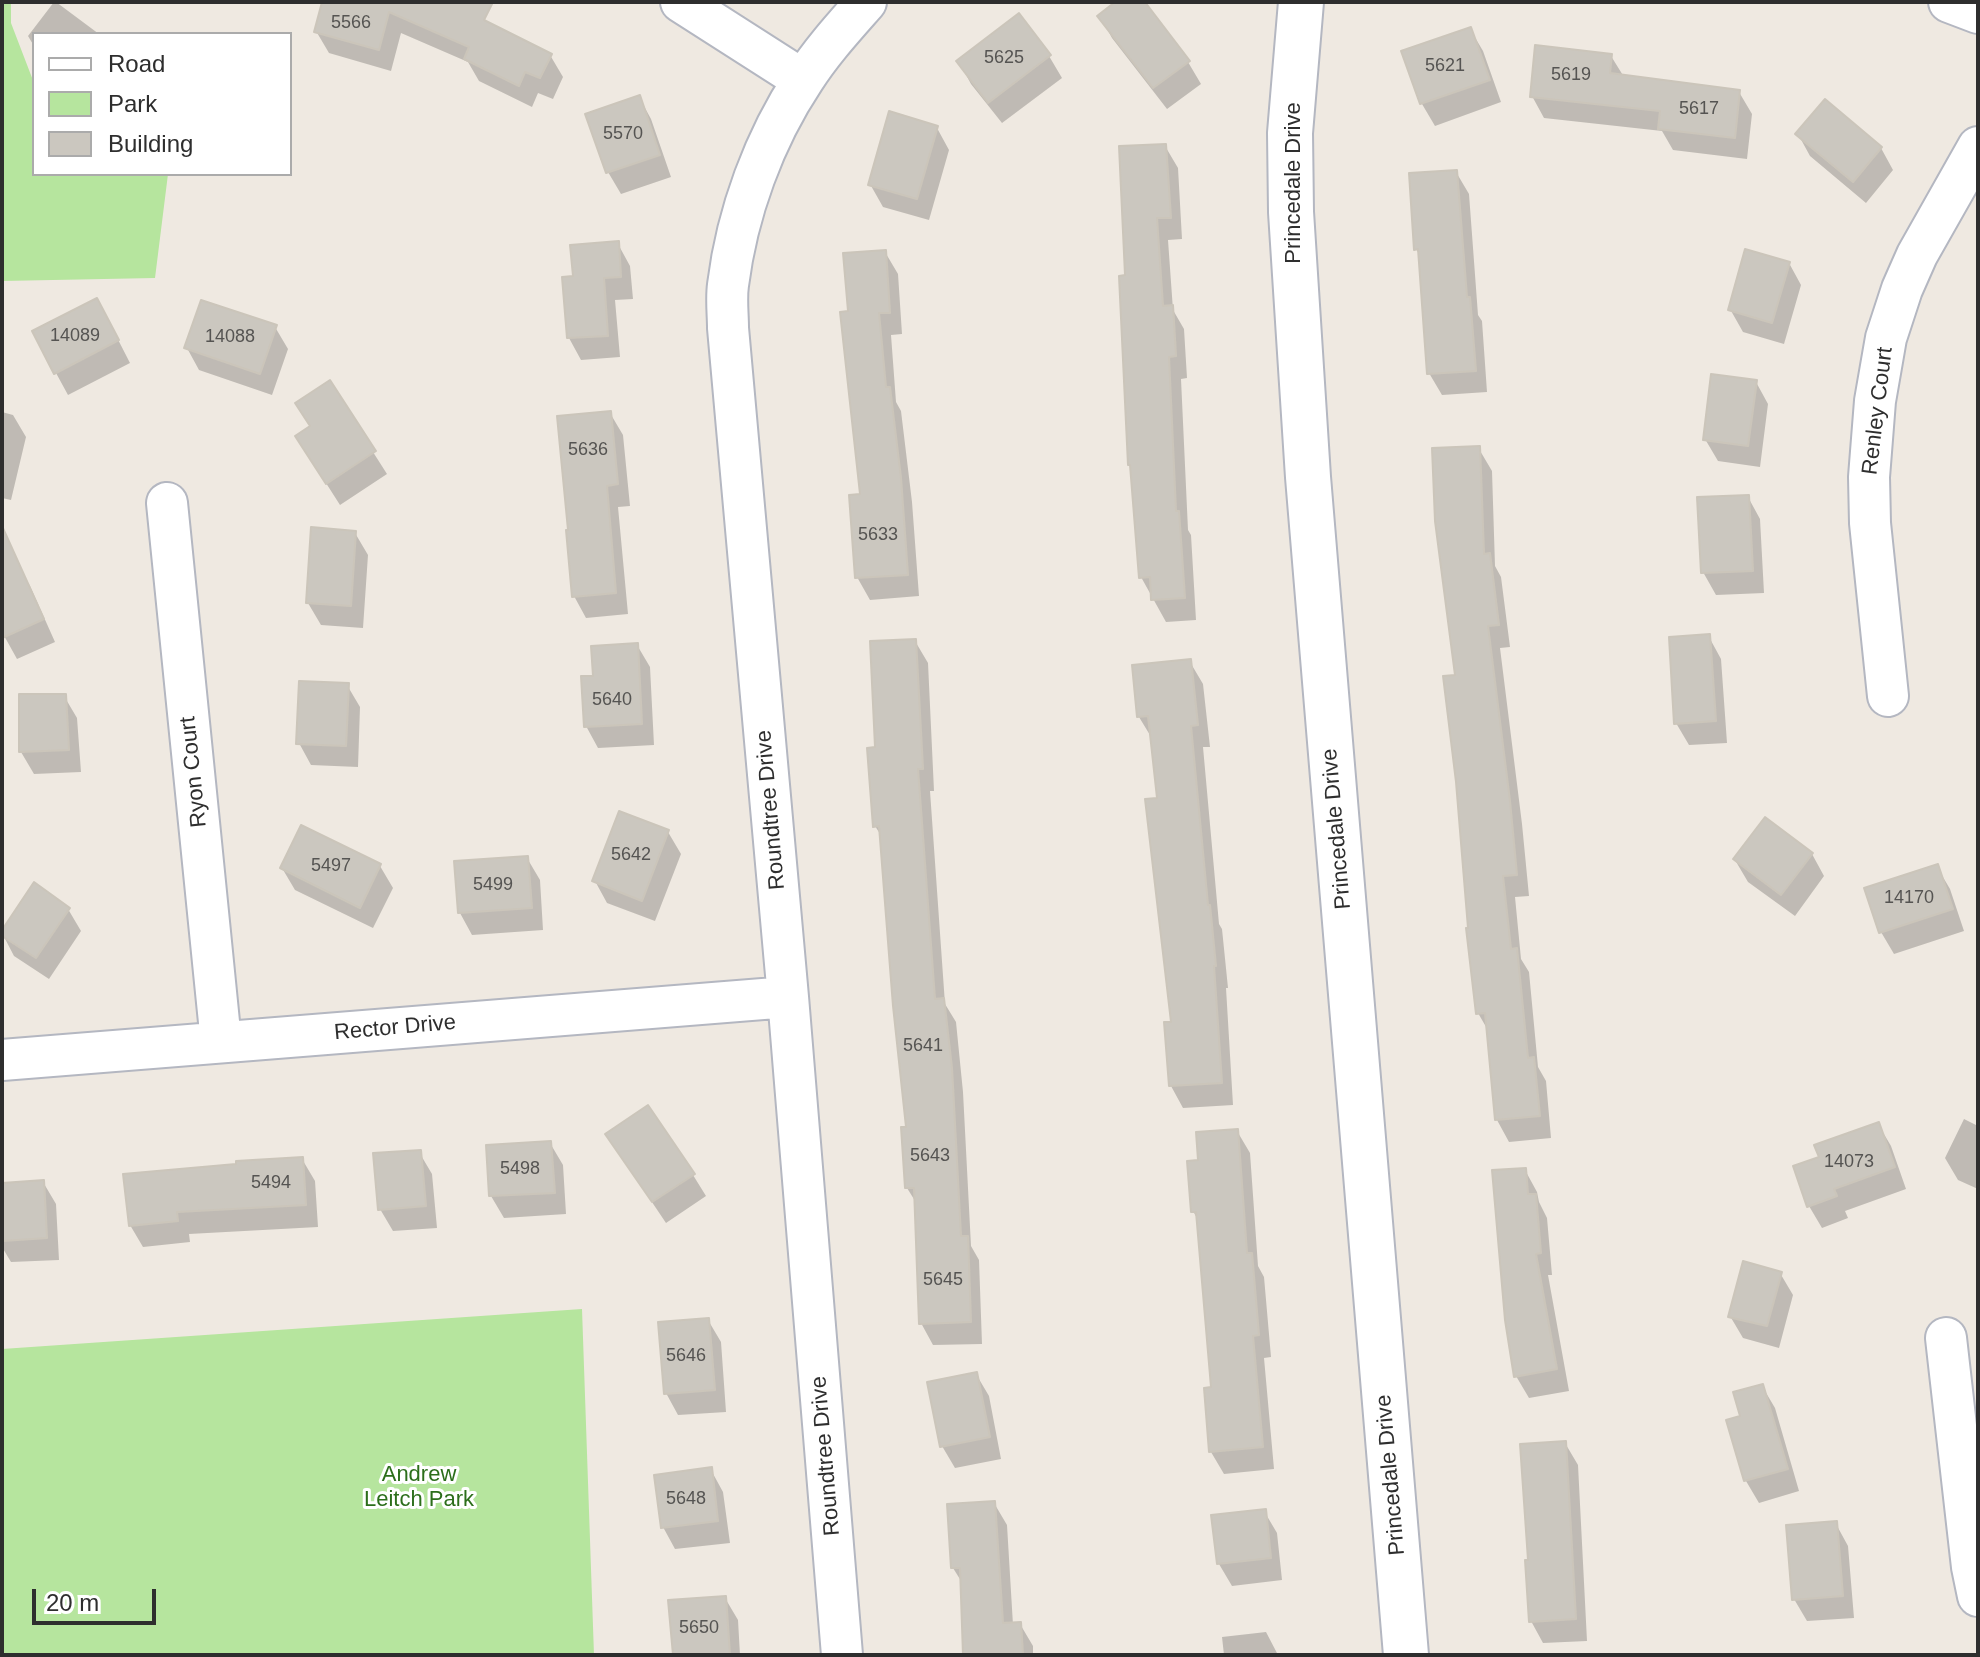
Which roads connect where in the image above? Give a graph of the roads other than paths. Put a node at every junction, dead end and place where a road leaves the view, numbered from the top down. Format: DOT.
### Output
graph roads {
  1 [pos="681,2"];
  2 [pos="866,2"];
  3 [pos="1301,2"];
  4 [pos="1949,2"];
  5 [pos="1978,13"];
  6 [pos="803,80"];
  7 [pos="1978,147"];
  8 [pos="167,503"];
  9 [pos="1888,696"];
  10 [pos="788,997"];
  11 [pos="221,1042"];
  12 [pos="2,1060"];
  13 [pos="1946,1338"];
  14 [pos="1978,1596"];
  15 [pos="842,1655"];
  16 [pos="1406,1655"];
  1 -- 6 [label="street"];
  2 -- 6 [label="street, Roundtree Drive"];
  3 -- 16 [label="street, Princedale Drive"];
  4 -- 5 [label="street"];
  6 -- 10 [label="street, Roundtree Drive"];
  7 -- 9 [label="street, Renley Court"];
  8 -- 11 [label="street, Ryon Court"];
  10 -- 11 [label="street, Rector Drive"];
  10 -- 15 [label="street, Roundtree Drive"];
  11 -- 12 [label="street, Rector Drive"];
  13 -- 14 [label="street"];
}
